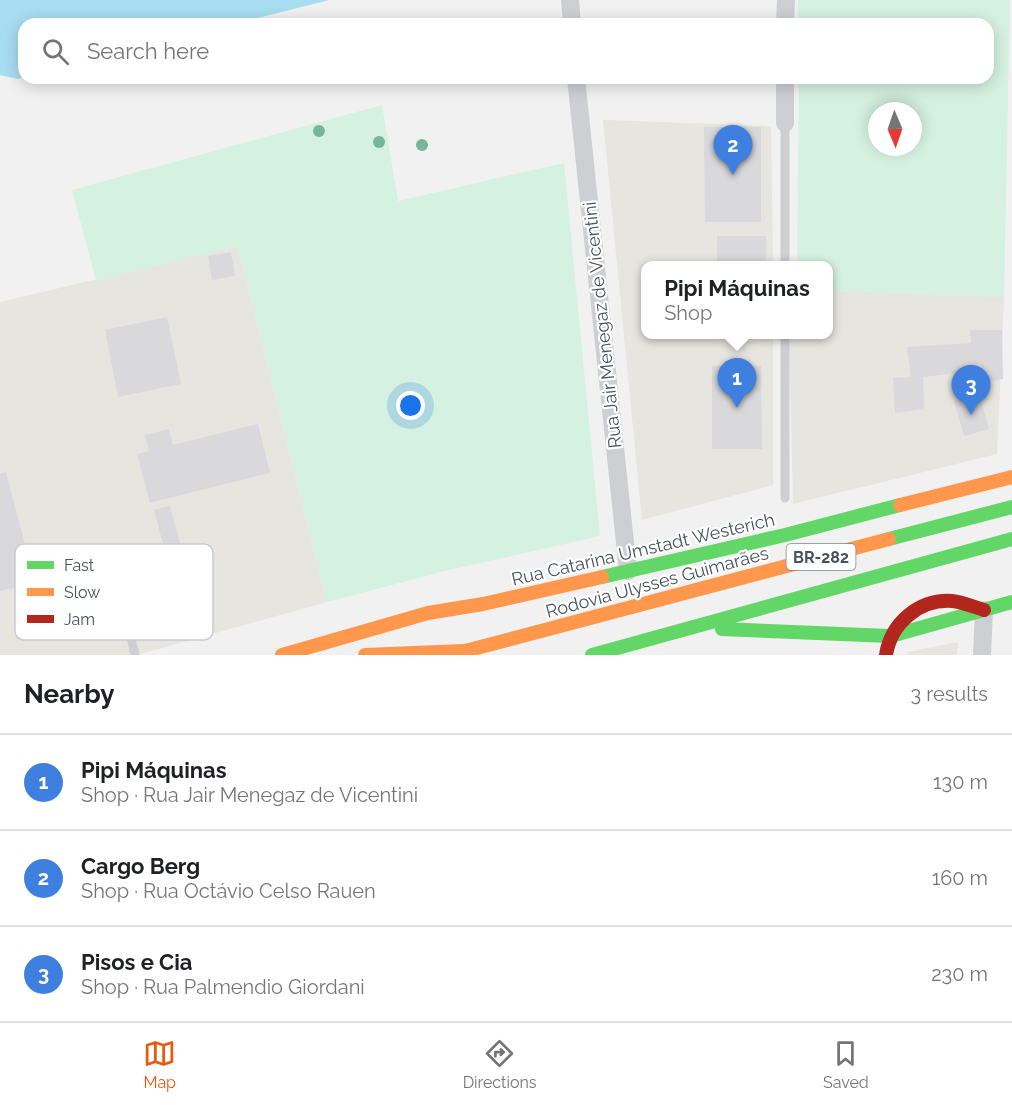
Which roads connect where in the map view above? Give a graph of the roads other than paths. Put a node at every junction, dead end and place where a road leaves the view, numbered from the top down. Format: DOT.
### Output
graph roads {
  1 [pos="570,0"];
  2 [pos="786,0"];
  3 [pos="572,18"];
  4 [pos="785,18"];
  5 [pos="577,84"];
  6 [pos="785,84"];
  7 [pos="785,123"];
  8 [pos="785,261"];
  9 [pos="785,339"];
  10 [pos="1012,471"];
  11 [pos="1012,477"];
  12 [pos="785,498"];
  13 [pos="1012,507"];
  14 [pos="1012,540"];
  15 [pos="628,571"];
  16 [pos="1012,602"];
  17 [pos="984,610"];
  18 [pos="690,628"];
  19 [pos="890,636"];
  20 [pos="132,640"];
  21 [pos="456,653"];
  22 [pos="135,655"];
  23 [pos="282,655"];
  24 [pos="365,655"];
  25 [pos="592,655"];
  26 [pos="886,655"];
  27 [pos="982,655"];
  1 -- 3 [label="street"];
  2 -- 4 [label="street"];
  5 -- 15 [label="street, Rua Jair Menegaz de Vicentini"];
  6 -- 7 [label="street"];
  7 -- 8 [label="lane"];
  9 -- 12 [label="lane"];
  10 -- 11 [label="main road"];
  11 -- 15 [label="main road, Rua Catarina Umstadt Westerich"];
  13 -- 21 [label="main road, Rodovia Ulysses Guimarães / BR-282"];
  14 -- 18 [label="main road, BR-282"];
  15 -- 23 [label="main road, Rua Catarina Umstadt Westerich"];
  16 -- 17 [label="main road"];
  17 -- 19 [label="main road"];
  17 -- 19 [label="main road"];
  17 -- 27 [label="street"];
  18 -- 19 [label="main road"];
  18 -- 25 [label="main road, BR-282"];
  19 -- 26 [label="main road"];
  20 -- 22 [label="lane"];
  21 -- 24 [label="main road, Rodovia Ulysses Guimarães"];
}
